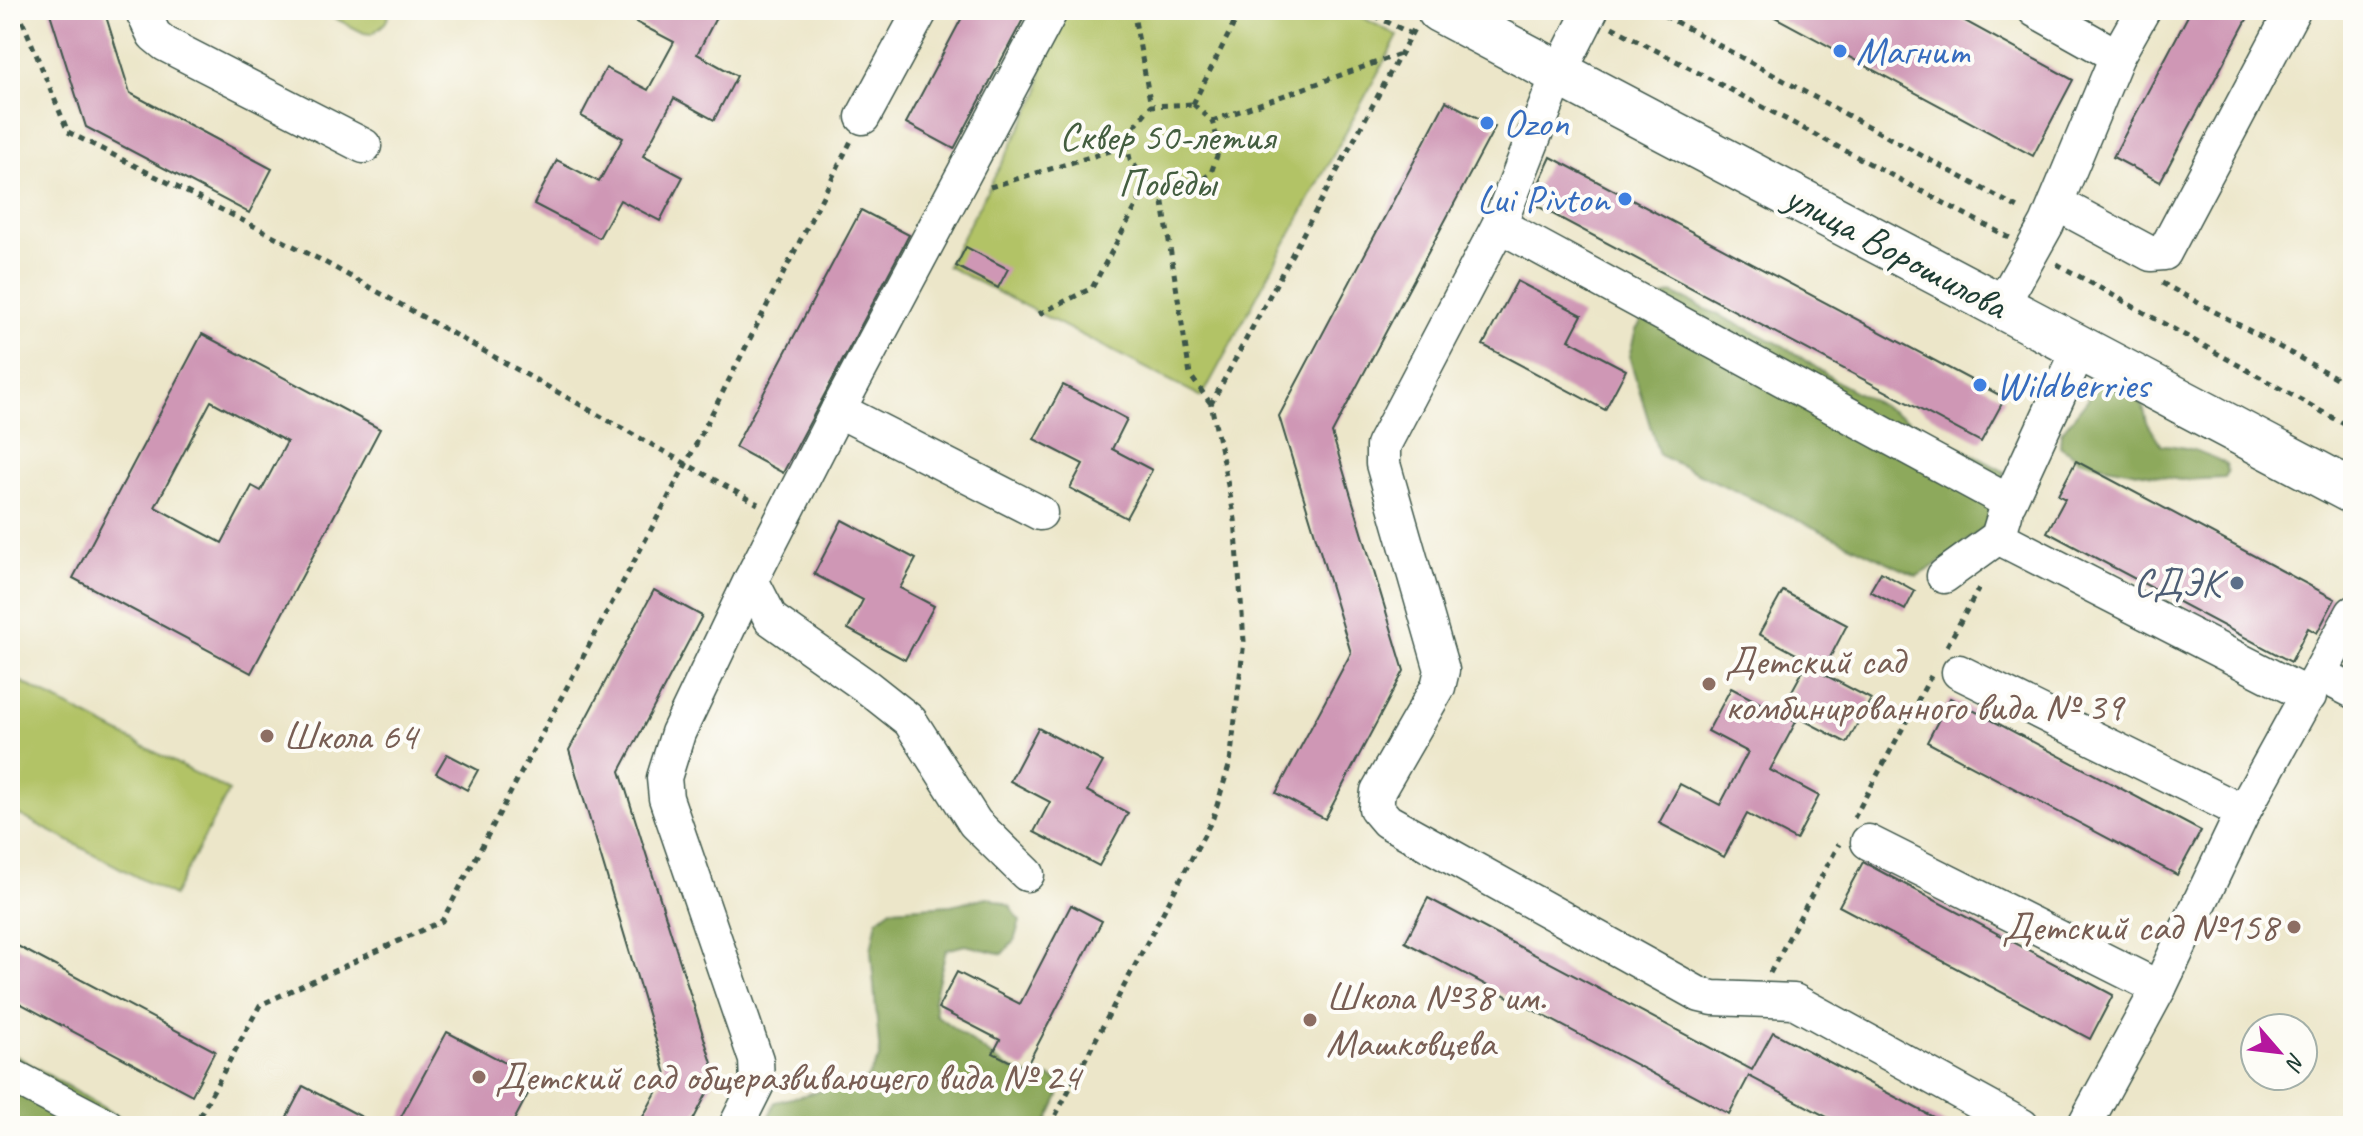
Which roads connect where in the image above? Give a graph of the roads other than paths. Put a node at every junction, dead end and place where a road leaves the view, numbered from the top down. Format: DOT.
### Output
graph roads {
  1 [pos="142,10"];
  2 [pos="921,10"];
  3 [pos="1051,10"];
  4 [pos="2035,10"];
  5 [pos="2143,10"];
  6 [pos="2293,10"];
  7 [pos="1590,13"];
  8 [pos="1423,22"];
  9 [pos="2117,56"];
  10 [pos="1559,73"];
  11 [pos="863,117"];
  12 [pos="364,146"];
  13 [pos="1499,225"];
  14 [pos="2045,225"];
  15 [pos="2001,306"];
  16 [pos="2080,348"];
  17 [pos="838,410"];
  18 [pos="2353,492"];
  19 [pos="2009,502"];
  20 [pos="1040,513"];
  21 [pos="2001,539"];
  22 [pos="1944,576"];
  23 [pos="751,580"];
  24 [pos="2353,613"];
  25 [pos="1947,664"];
  26 [pos="2314,685"];
  27 [pos="2353,691"];
  28 [pos="2243,812"];
  29 [pos="1856,831"];
  30 [pos="1027,874"];
  31 [pos="2159,988"];
  32 [pos="10,1075"];
  33 [pos="107,1126"];
  34 [pos="736,1126"];
  35 [pos="2022,1126"];
  36 [pos="2084,1126"];
  1 -- 12 [label="lane"];
  2 -- 11 [label="lane"];
  3 -- 17 [label="lane"];
  4 -- 9 [label="lane"];
  5 -- 9 [label="lane"];
  6 -- 14 [label="lane"];
  7 -- 10 [label="lane"];
  8 -- 10 [label="main road, улица Ворошилова"];
  9 -- 14 [label="lane"];
  10 -- 13 [label="lane"];
  10 -- 15 [label="main road, улица Ворошилова"];
  13 -- 19 [label="lane"];
  13 -- 35 [label="lane"];
  14 -- 15 [label="lane"];
  15 -- 16 [label="main road, улица Ворошилова"];
  16 -- 18 [label="main road, улица Ворошилова"];
  16 -- 19 [label="lane"];
  17 -- 20 [label="lane"];
  17 -- 23 [label="lane"];
  19 -- 21 [label="lane"];
  21 -- 22 [label="lane"];
  21 -- 26 [label="lane"];
  23 -- 30 [label="lane"];
  23 -- 34 [label="lane"];
  24 -- 26 [label="lane"];
  25 -- 28 [label="lane"];
  26 -- 27 [label="lane"];
  26 -- 28 [label="lane"];
  28 -- 31 [label="lane"];
  29 -- 31 [label="lane"];
  31 -- 36 [label="lane"];
  32 -- 33 [label="lane"];
}
